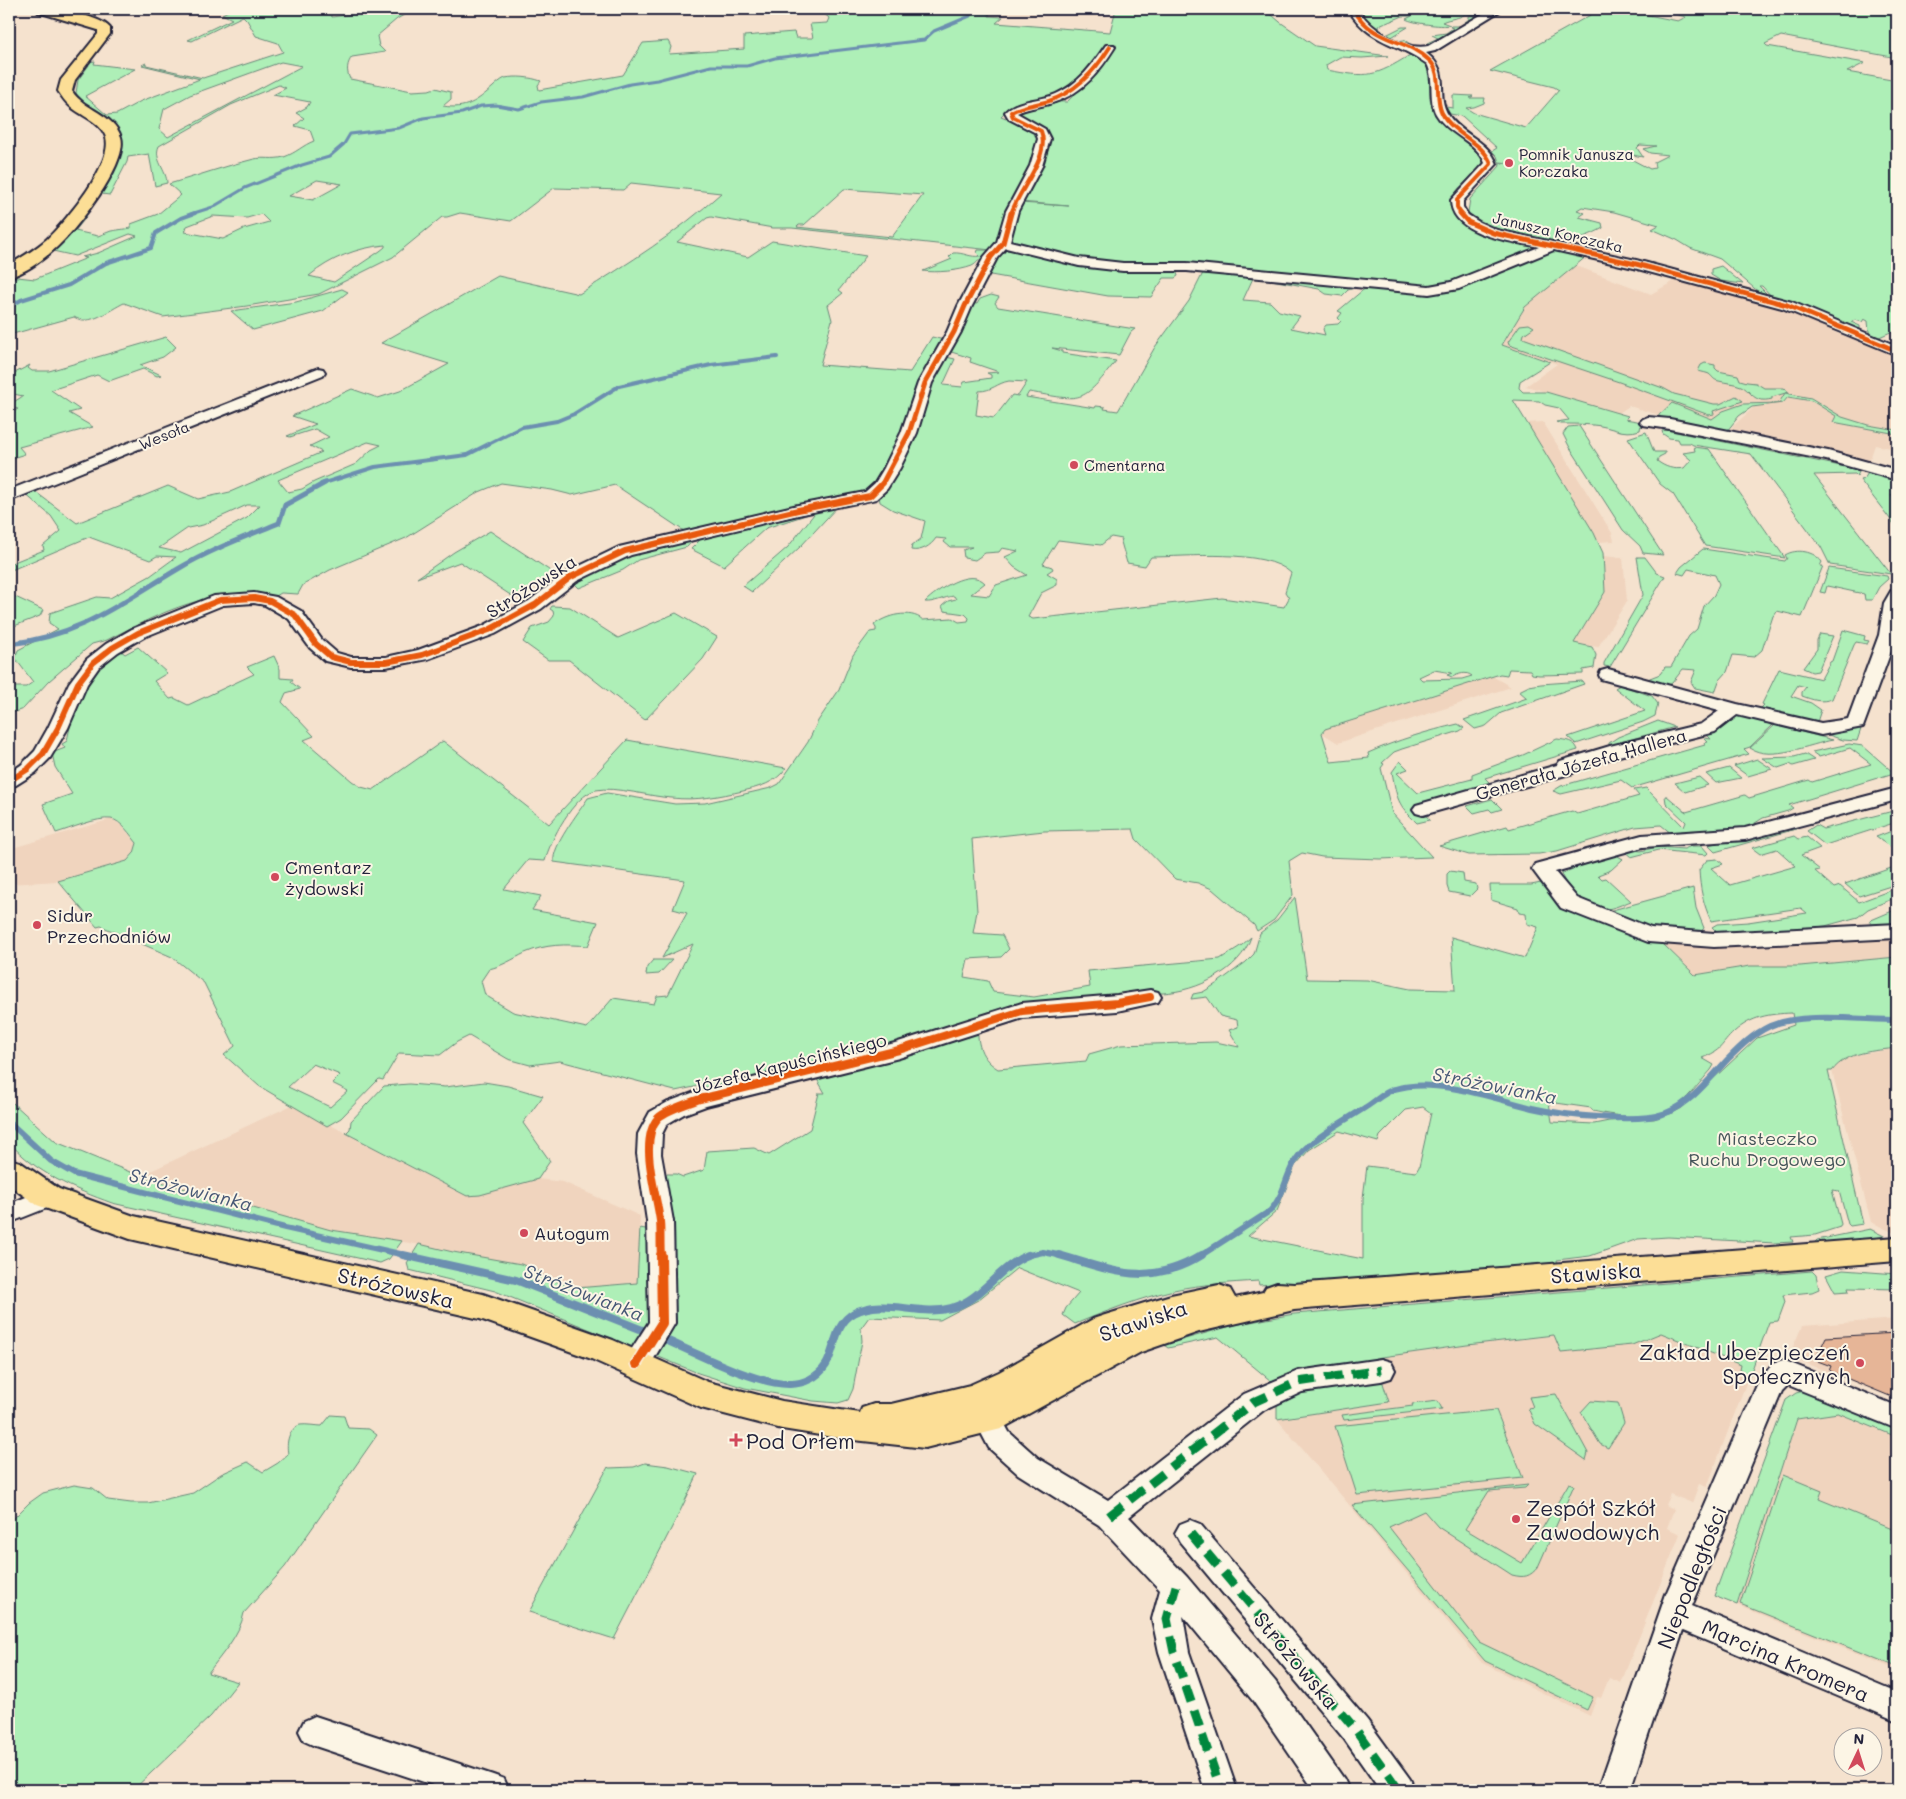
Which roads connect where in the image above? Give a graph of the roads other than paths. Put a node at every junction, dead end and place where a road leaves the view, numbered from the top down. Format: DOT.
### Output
graph roads {
  1 [pos="42,9"];
  2 [pos="1353,9"];
  3 [pos="1498,9"];
  4 [pos="1887,9"];
  5 [pos="1897,12"];
  6 [pos="1110,47"];
  7 [pos="1414,52"];
  8 [pos="1003,243"];
  9 [pos="1552,246"];
  10 [pos="9,272"];
  11 [pos="1897,351"];
  12 [pos="318,372"];
  13 [pos="1648,422"];
  14 [pos="1897,475"];
  15 [pos="9,496"];
  16 [pos="1897,595"];
  17 [pos="1608,675"];
  18 [pos="1734,709"];
  19 [pos="9,781"];
  20 [pos="1897,794"];
  21 [pos="1423,809"];
  22 [pos="1897,931"];
  23 [pos="1150,997"];
  24 [pos="9,1170"];
  25 [pos="48,1198"];
  26 [pos="9,1214"];
  27 [pos="1897,1249"];
  28 [pos="641,1358"];
  29 [pos="1381,1370"];
  30 [pos="982,1408"];
  31 [pos="1897,1418"];
  32 [pos="1109,1516"];
  33 [pos="1190,1533"];
  34 [pos="1176,1586"];
  35 [pos="1674,1613"];
  36 [pos="1897,1707"];
  37 [pos="315,1731"];
  38 [pos="493,1790"];
  39 [pos="1221,1790"];
  40 [pos="1333,1790"];
  41 [pos="1399,1790"];
  42 [pos="1614,1790"];
  1 -- 10 [label="main road"];
  2 -- 7 [label="street, Janusza Korczaka"];
  3 -- 7 [label="street"];
  4 -- 5 [label="street"];
  6 -- 8 [label="street"];
  7 -- 9 [label="street, Janusza Korczaka"];
  8 -- 9 [label="street, Janusza Korczaka"];
  8 -- 19 [label="street, Stróżowska"];
  9 -- 11 [label="street, Janusza Korczaka"];
  12 -- 15 [label="street, Wesoła"];
  13 -- 14 [label="street"];
  16 -- 18 [label="street"];
  17 -- 18 [label="street"];
  18 -- 21 [label="street, Generała Józefa Hallera"];
  20 -- 22 [label="street"];
  23 -- 28 [label="street, Józefa Kapuścińskiego"];
  24 -- 25 [label="main road, Stróżowska"];
  25 -- 26 [label="street"];
  25 -- 28 [label="main road, Stróżowska"];
  27 -- 30 [label="main road, Stawiska"];
  28 -- 30 [label="main road, Stróżowska"];
  29 -- 32 [label="street"];
  30 -- 32 [label="street"];
  31 -- 35 [label="street, Niepodległości"];
  32 -- 34 [label="street"];
  33 -- 41 [label="street, Stróżowska"];
  34 -- 39 [label="street"];
  34 -- 40 [label="street"];
  35 -- 36 [label="street, Marcina Kromera"];
  35 -- 42 [label="street, Niepodległości"];
  37 -- 38 [label="street"];
}
